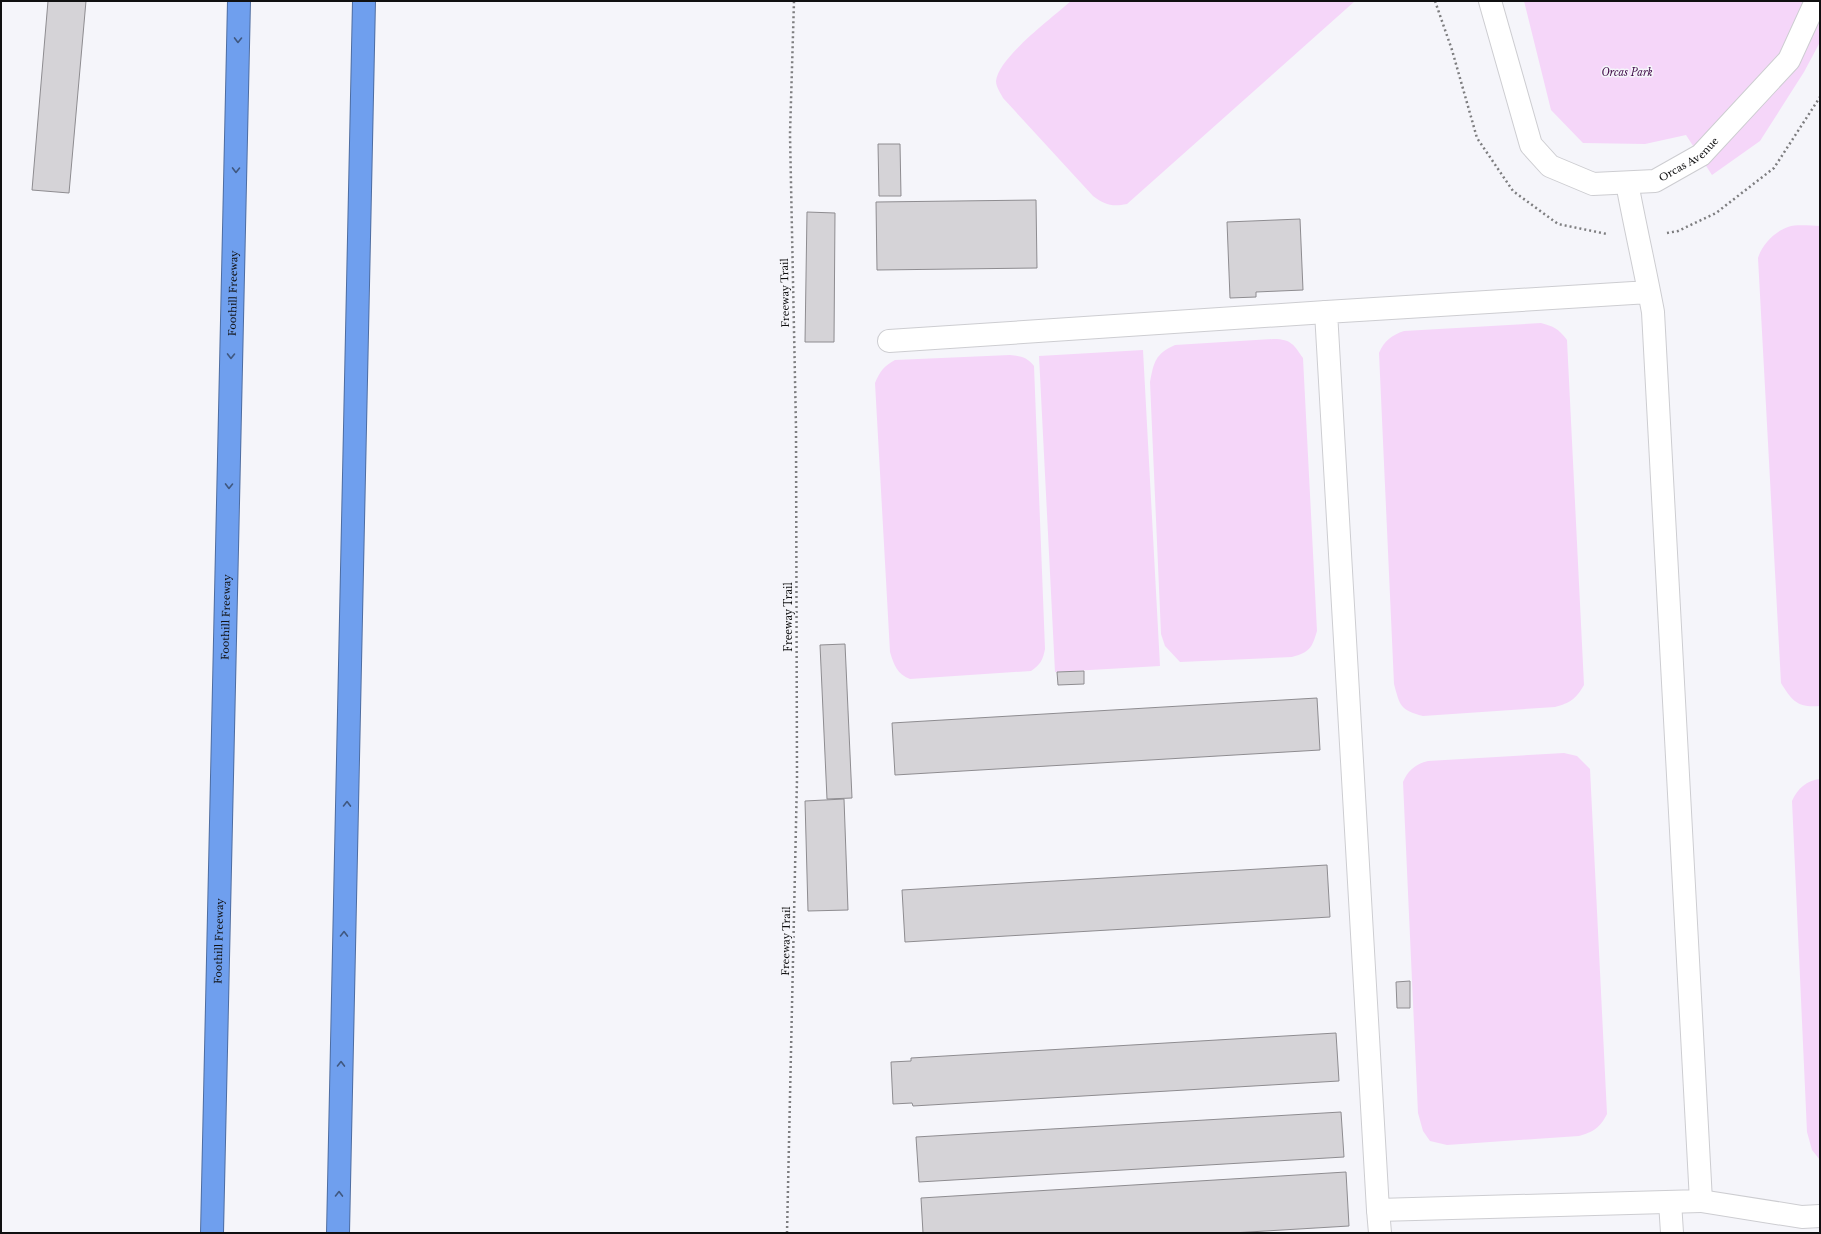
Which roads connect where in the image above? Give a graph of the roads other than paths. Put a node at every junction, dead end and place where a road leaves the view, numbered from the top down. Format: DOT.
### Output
graph roads {
  1 [pos="239,1"];
  2 [pos="364,1"];
  3 [pos="1490,1"];
  4 [pos="1816,1"];
  5 [pos="1627,182"];
  6 [pos="1649,292"];
  7 [pos="1326,312"];
  8 [pos="889,341"];
  9 [pos="1701,1201"];
  10 [pos="1670,1202"];
  11 [pos="1378,1210"];
  12 [pos="1820,1216"];
  13 [pos="212,1233"];
  14 [pos="338,1233"];
  15 [pos="1380,1233"];
  16 [pos="1672,1233"];
  1 -- 13 [label="highway, Foothill Freeway, one-way"];
  14 -- 2 [label="highway, one-way"];
  3 -- 5 [label="street, Orcas Avenue"];
  4 -- 5 [label="street, Orcas Avenue"];
  5 -- 6 [label="street"];
  6 -- 7 [label="street"];
  6 -- 9 [label="street"];
  7 -- 8 [label="street"];
  7 -- 11 [label="street"];
  9 -- 10 [label="street"];
  9 -- 12 [label="street"];
  10 -- 11 [label="street"];
  10 -- 16 [label="street"];
  11 -- 15 [label="street"];
}
